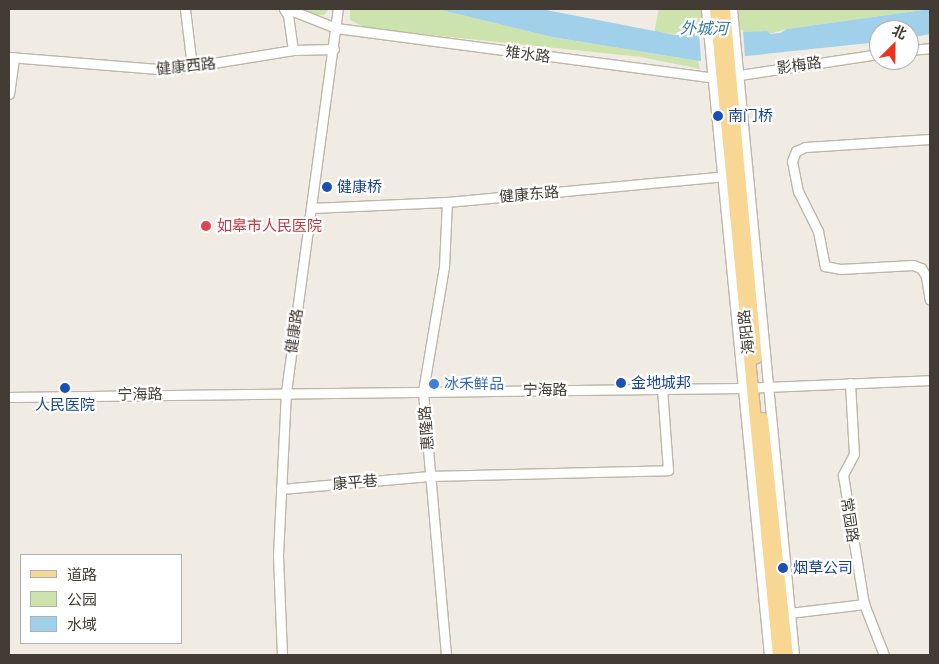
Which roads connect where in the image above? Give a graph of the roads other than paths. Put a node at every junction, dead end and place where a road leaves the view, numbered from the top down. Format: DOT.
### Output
graph roads {
  1 [pos="184,9"];
  2 [pos="284,9"];
  3 [pos="288,9"];
  4 [pos="338,9"];
  5 [pos="706,9"];
  6 [pos="714,9"];
  7 [pos="724,9"];
  8 [pos="732,9"];
  9 [pos="721,26"];
  10 [pos="336,28"];
  11 [pos="334,49"];
  12 [pos="293,50"];
  13 [pos="869,55"];
  14 [pos="12,57"];
  15 [pos="192,67"];
  16 [pos="725,73"];
  17 [pos="9,94"];
  18 [pos="930,139"];
  19 [pos="734,175"];
  20 [pos="447,202"];
  21 [pos="311,208"];
  22 [pos="930,300"];
  23 [pos="930,380"];
  24 [pos="850,383"];
  25 [pos="755,387"];
  26 [pos="662,389"];
  27 [pos="423,391"];
  28 [pos="286,392"];
  29 [pos="9,396"];
  30 [pos="429,476"];
  31 [pos="281,489"];
  32 [pos="864,604"];
  33 [pos="789,613"];
  34 [pos="282,655"];
  35 [pos="446,655"];
  36 [pos="768,655"];
  37 [pos="778,655"];
  38 [pos="787,655"];
  39 [pos="794,655"];
  40 [pos="884,655"];
  1 -- 15 [label="street"];
  2 -- 12 [label="street"];
  3 -- 10 [label="street, 雉水路"];
  4 -- 10 [label="street, 健康路"];
  5 -- 9 [label="street"];
  6 -- 9 [label="main road, 海阳路"];
  7 -- 9 [label="main road, 海阳路"];
  8 -- 9 [label="street"];
  9 -- 16 [label="main road, 海阳路"];
  9 -- 16 [label="street"];
  10 -- 11 [label="street, 健康路"];
  10 -- 16 [label="street, 雉水路"];
  11 -- 12 [label="street, 健康西路"];
  11 -- 21 [label="street, 健康路"];
  12 -- 15 [label="street, 健康西路"];
  13 -- 16 [label="street, 影梅路"];
  14 -- 15 [label="street, 健康西路"];
  14 -- 17 [label="street"];
  16 -- 19 [label="main road, 海阳路"];
  16 -- 19 [label="street"];
  18 -- 22 [label="street"];
  19 -- 20 [label="street, 健康东路"];
  19 -- 25 [label="main road, 海阳路"];
  19 -- 25 [label="street"];
  20 -- 21 [label="street, 健康东路"];
  20 -- 27 [label="street, 惠隆路"];
  21 -- 28 [label="street, 健康路"];
  23 -- 24 [label="street, 宁海路"];
  24 -- 25 [label="street, 宁海路"];
  24 -- 32 [label="street, 常园路"];
  25 -- 26 [label="street, 宁海路"];
  25 -- 33 [label="street"];
  25 -- 36 [label="street"];
  25 -- 37 [label="main road, 海阳路"];
  25 -- 38 [label="main road, 海阳路"];
  26 -- 27 [label="street, 宁海路"];
  26 -- 30 [label="street, 康平巷"];
  27 -- 28 [label="street, 宁海路"];
  27 -- 30 [label="street, 惠隆路"];
  28 -- 29 [label="street, 宁海路"];
  28 -- 31 [label="street, 健康路"];
  30 -- 31 [label="street, 康平巷"];
  30 -- 35 [label="street, 惠隆路"];
  31 -- 34 [label="street, 健康路"];
  32 -- 33 [label="street"];
  32 -- 40 [label="street, 常园路"];
  33 -- 39 [label="street"];
}
